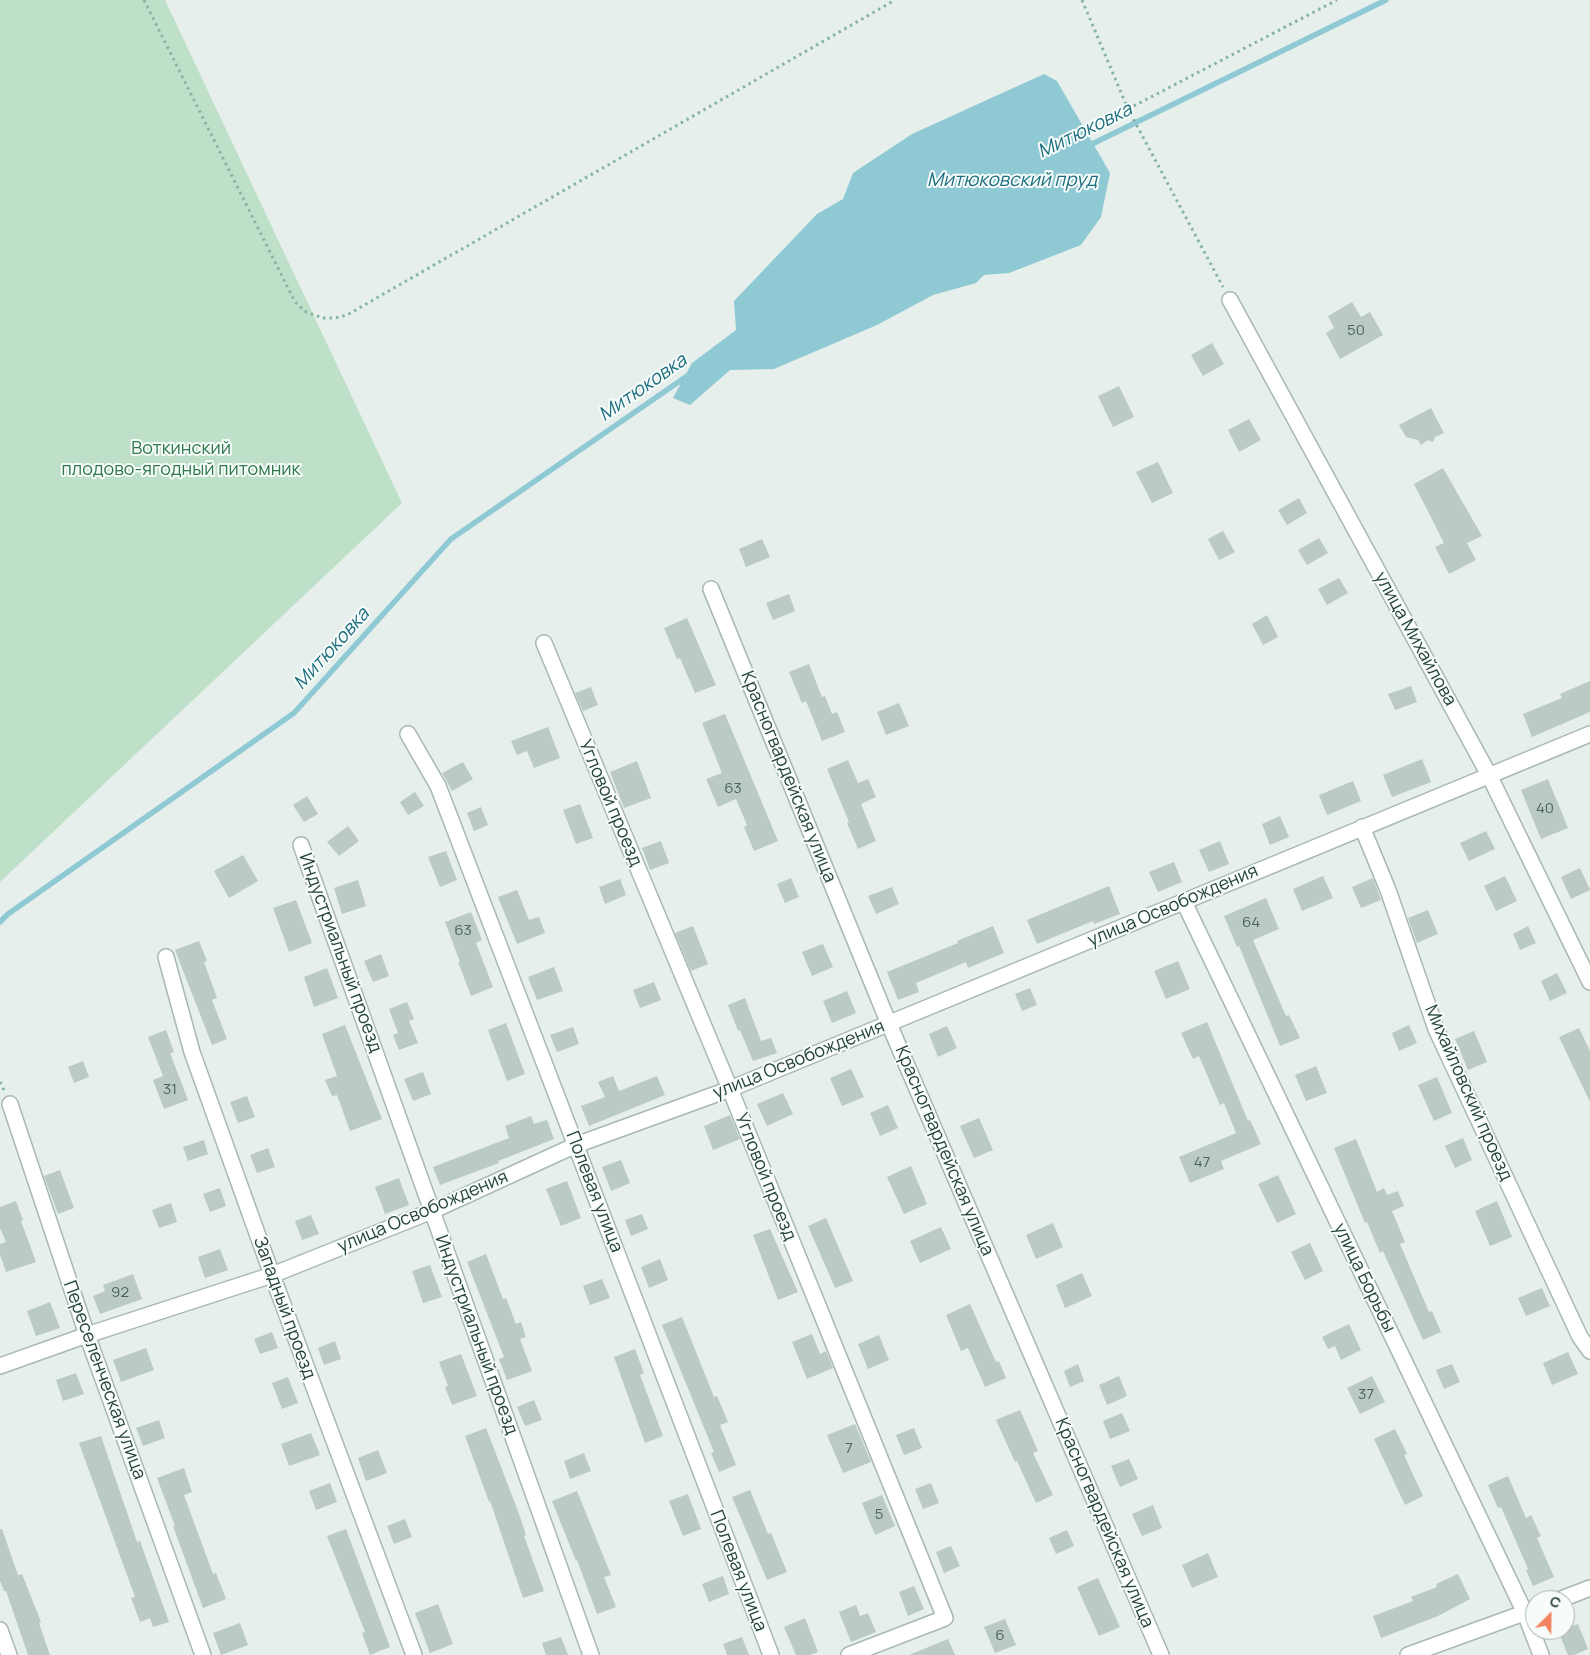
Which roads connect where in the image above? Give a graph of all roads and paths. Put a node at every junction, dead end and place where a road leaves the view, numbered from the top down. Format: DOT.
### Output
graph roads {
  1 [pos="144,0"];
  2 [pos="894,0"];
  3 [pos="1082,0"];
  4 [pos="1337,0"];
  5 [pos="1128,109"];
  6 [pos="1230,300"];
  7 [pos="711,589"];
  8 [pos="544,643"];
  9 [pos="408,734"];
  10 [pos="1590,734"];
  11 [pos="1489,775"];
  12 [pos="1362,827"];
  13 [pos="302,845"];
  14 [pos="1184,902"];
  15 [pos="166,957"];
  16 [pos="1590,982"];
  17 [pos="889,1024"];
  18 [pos="730,1089"];
  19 [pos="10,1104"];
  20 [pos="576,1145"];
  21 [pos="432,1211"];
  22 [pos="272,1275"];
  23 [pos="87,1335"];
  24 [pos="1590,1351"];
  25 [pos="0,1366"];
  26 [pos="1590,1588"];
  27 [pos="1575,1594"];
  28 [pos="1525,1601"];
  29 [pos="1525,1613"];
  30 [pos="0,1630"];
  31 [pos="1537,1640"];
  32 [pos="9,1655"];
  33 [pos="203,1655"];
  34 [pos="414,1655"];
  35 [pos="591,1655"];
  36 [pos="770,1655"];
  37 [pos="849,1655"];
  38 [pos="1161,1655"];
  39 [pos="1408,1655"];
  40 [pos="1541,1655"];
  1 -- 2 [label="path"];
  3 -- 5 [label="path"];
  4 -- 5 [label="path"];
  5 -- 6 [label="path"];
  6 -- 11 [label="street, улица Михайлова"];
  7 -- 17 [label="street, Красногвардейская улица"];
  8 -- 18 [label="street, Угловой проезд"];
  9 -- 20 [label="street, Полевая улица"];
  10 -- 11 [label="street, улица Освобождения"];
  11 -- 12 [label="street, улица Освобождения"];
  11 -- 16 [label="street, улица Михайлова"];
  12 -- 14 [label="street, улица Освобождения"];
  12 -- 24 [label="street, Михайловский проезд"];
  13 -- 21 [label="street, Индустриальный проезд"];
  14 -- 17 [label="street, улица Освобождения"];
  14 -- 28 [label="street, улица Борьбы"];
  15 -- 22 [label="street, Западный проезд"];
  17 -- 18 [label="street, улица Освобождения"];
  17 -- 38 [label="street, Красногвардейская улица"];
  18 -- 20 [label="street, улица Освобождения"];
  18 -- 37 [label="street, Угловой проезд"];
  19 -- 23 [label="street, Переселенческая улица"];
  20 -- 21 [label="street, улица Освобождения"];
  20 -- 36 [label="street, Полевая улица"];
  21 -- 22 [label="street, улица Освобождения"];
  21 -- 35 [label="street, Индустриальный проезд"];
  22 -- 23 [label="street, улица Освобождения"];
  22 -- 34 [label="street, Западный проезд"];
  23 -- 25 [label="street, улица Освобождения"];
  23 -- 33 [label="street, Переселенческая улица"];
  26 -- 27 [label="street"];
  29 -- 39 [label="street"];
  30 -- 32 [label="street"];
  31 -- 40 [label="street, улица Борьбы"];
}
